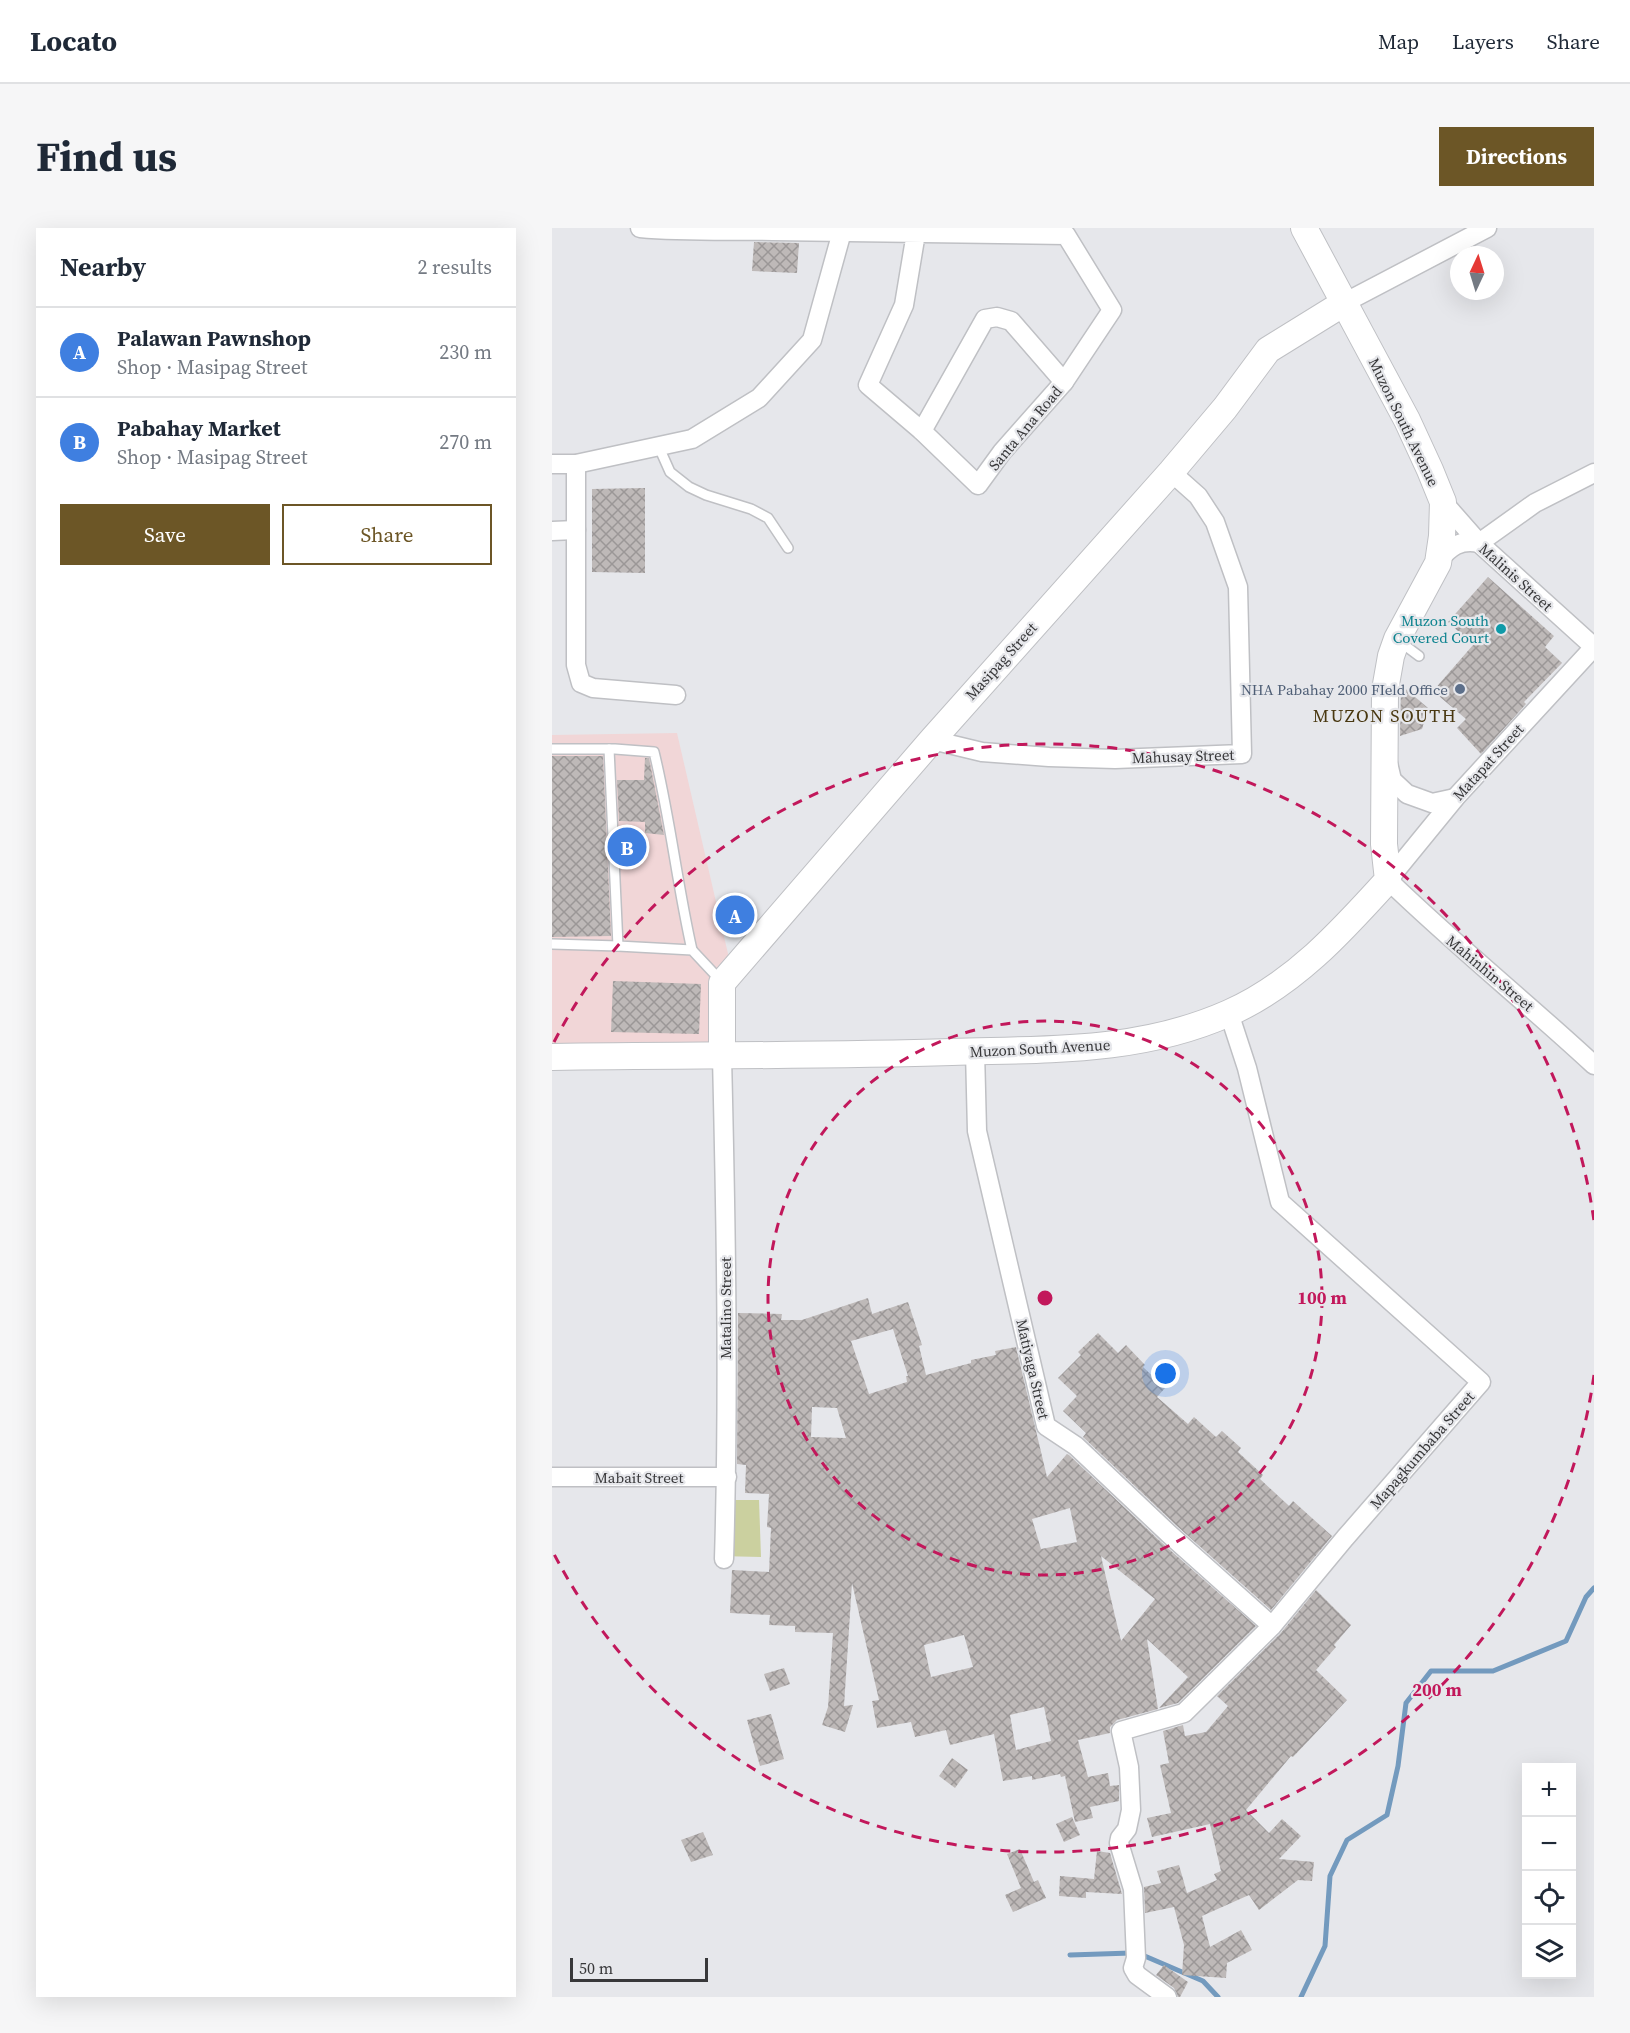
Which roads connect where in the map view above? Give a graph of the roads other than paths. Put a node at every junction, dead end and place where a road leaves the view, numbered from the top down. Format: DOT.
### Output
graph roads {
  1 [pos="640,228"];
  2 [pos="1304,228"];
  3 [pos="1487,228"];
  4 [pos="748,229"];
  5 [pos="672,230"];
  6 [pos="843,230"];
  7 [pos="916,233"];
  8 [pos="1344,303"];
  9 [pos="1064,382"];
  10 [pos="922,431"];
  11 [pos="658,445"];
  12 [pos="552,464"];
  13 [pos="576,464"];
  14 [pos="1171,472"];
  15 [pos="1594,473"];
  16 [pos="1443,502"];
  17 [pos="576,530"];
  18 [pos="552,531"];
  19 [pos="1479,543"];
  20 [pos="788,548"];
  21 [pos="1438,561"];
  22 [pos="1397,639"];
  23 [pos="1594,647"];
  24 [pos="1419,656"];
  25 [pos="676,695"];
  26 [pos="932,740"];
  27 [pos="552,749"];
  28 [pos="609,749"];
  29 [pos="1385,752"];
  30 [pos="1455,798"];
  31 [pos="1388,880"];
  32 [pos="552,944"];
  33 [pos="618,946"];
  34 [pos="692,950"];
  35 [pos="722,983"];
  36 [pos="1229,1013"];
  37 [pos="975,1051"];
  38 [pos="552,1057"];
  39 [pos="722,1057"];
  40 [pos="1594,1065"];
  41 [pos="552,1477"];
  42 [pos="727,1477"];
  43 [pos="724,1560"];
  44 [pos="1272,1626"];
  45 [pos="1167,1997"];
  1 -- 5 [label="street, Santa Ana Road"];
  2 -- 8 [label="street, Muzon South Avenue"];
  3 -- 8 [label="street"];
  4 -- 5 [label="street, Santa Ana Road"];
  4 -- 6 [label="street, Santa Ana Road"];
  6 -- 7 [label="street, Santa Ana Road"];
  6 -- 11 [label="street"];
  7 -- 9 [label="street, Santa Ana Road"];
  7 -- 10 [label="street, Santa Ana Road"];
  8 -- 14 [label="street, Masipag Street"];
  8 -- 16 [label="street, Muzon South Avenue"];
  9 -- 10 [label="street, Santa Ana Road"];
  9 -- 10 [label="street"];
  11 -- 13 [label="street"];
  11 -- 20 [label="lane"];
  12 -- 13 [label="street"];
  13 -- 17 [label="street"];
  14 -- 26 [label="street, Masipag Street"];
  14 -- 26 [label="street, Mahusay Street"];
  15 -- 19 [label="street"];
  16 -- 19 [label="street, Malinis Street"];
  16 -- 21 [label="street, Muzon South Avenue"];
  17 -- 18 [label="street"];
  17 -- 25 [label="street"];
  19 -- 21 [label="street"];
  19 -- 23 [label="street, Malinis Street"];
  21 -- 22 [label="street, Muzon South Avenue"];
  22 -- 24 [label="lane"];
  22 -- 29 [label="street, Muzon South Avenue"];
  23 -- 30 [label="street, Matapat Street"];
  26 -- 35 [label="street, Masipag Street"];
  27 -- 28 [label="lane"];
  28 -- 33 [label="lane"];
  28 -- 34 [label="lane"];
  29 -- 30 [label="street"];
  29 -- 31 [label="street, Muzon South Avenue"];
  30 -- 31 [label="street, Matapat Street"];
  31 -- 36 [label="street, Muzon South Avenue"];
  31 -- 40 [label="street, Mahinhin Street"];
  32 -- 33 [label="lane"];
  33 -- 34 [label="lane"];
  34 -- 35 [label="lane"];
  35 -- 39 [label="street"];
  36 -- 37 [label="street, Muzon South Avenue"];
  36 -- 44 [label="street, Mapagkumbaba Street"];
  37 -- 39 [label="street, Muzon South Avenue"];
  37 -- 44 [label="street, Matiyaga Street"];
  38 -- 39 [label="street, Muzon South Avenue"];
  39 -- 42 [label="street, Matalino Street"];
  41 -- 42 [label="street, Mabait Street"];
  42 -- 43 [label="street, Matalino Street"];
  44 -- 45 [label="street"];
}
